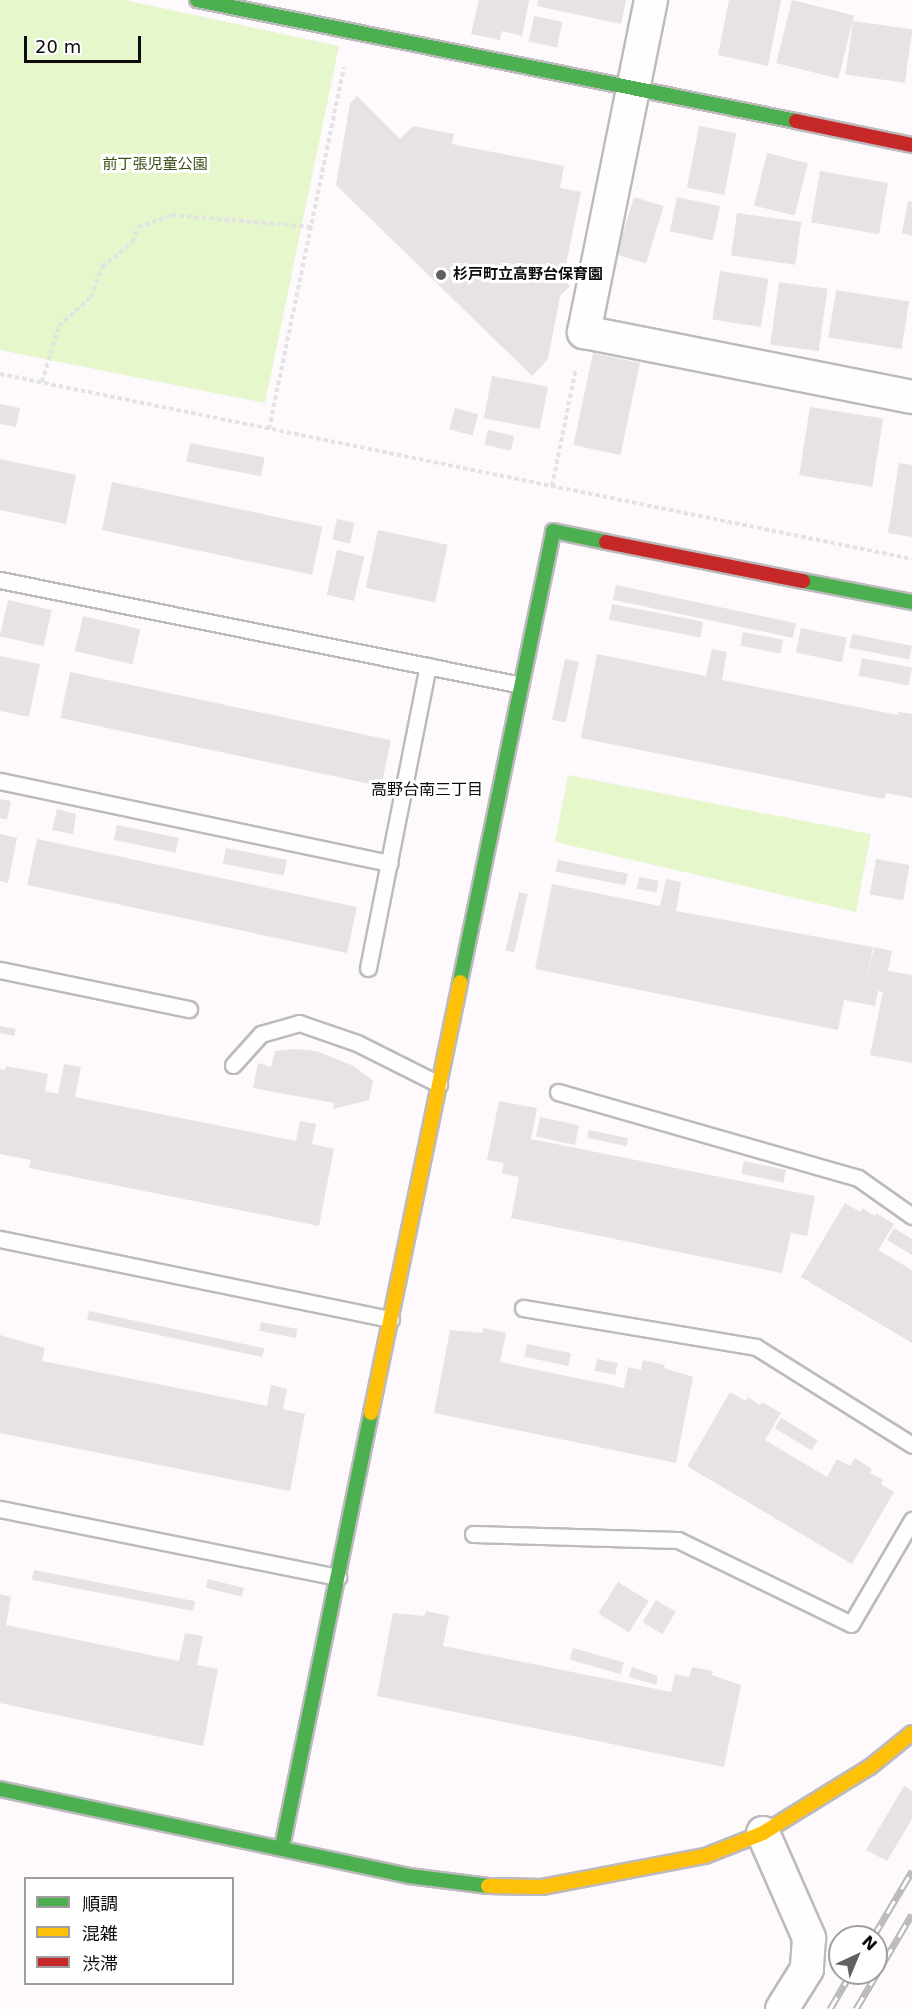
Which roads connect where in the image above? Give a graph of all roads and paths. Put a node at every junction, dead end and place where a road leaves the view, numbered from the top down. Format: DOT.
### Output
graph roads {
  1 [pos="197,0"];
  2 [pos="651,0"];
  3 [pos="351,31"];
  4 [pos="633,89"];
  5 [pos="912,145"];
  6 [pos="311,227"];
  7 [pos="584,332"];
  8 [pos="0,374"];
  9 [pos="42,382"];
  10 [pos="912,397"];
  11 [pos="269,429"];
  12 [pos="552,486"];
  13 [pos="912,559"];
  14 [pos="0,580"];
  15 [pos="912,602"];
  16 [pos="428,666"];
  17 [pos="521,686"];
  18 [pos="0,781"];
  19 [pos="389,863"];
  20 [pos="368,968"];
  21 [pos="0,970"];
  22 [pos="189,1009"];
  23 [pos="233,1065"];
  24 [pos="439,1084"];
  25 [pos="558,1092"];
  26 [pos="912,1216"];
  27 [pos="0,1239"];
  28 [pos="524,1308"];
  29 [pos="391,1319"];
  30 [pos="912,1445"];
  31 [pos="0,1509"];
  32 [pos="912,1520"];
  33 [pos="473,1534"];
  34 [pos="338,1577"];
  35 [pos="912,1733"];
  36 [pos="0,1789"];
  37 [pos="764,1833"];
  38 [pos="282,1847"];
  39 [pos="782,2009"];
  1 -- 3 [label="street"];
  2 -- 4 [label="street"];
  3 -- 4 [label="street"];
  3 -- 6 [label="path"];
  4 -- 5 [label="street"];
  4 -- 7 [label="street"];
  6 -- 9 [label="path"];
  6 -- 11 [label="path"];
  7 -- 10 [label="street"];
  7 -- 12 [label="path"];
  8 -- 9 [label="path"];
  9 -- 11 [label="path"];
  11 -- 12 [label="path"];
  12 -- 13 [label="path"];
  14 -- 16 [label="lane"];
  15 -- 17 [label="street"];
  16 -- 17 [label="lane"];
  16 -- 19 [label="lane"];
  17 -- 24 [label="street"];
  18 -- 19 [label="lane"];
  19 -- 20 [label="lane"];
  21 -- 22 [label="lane"];
  23 -- 24 [label="lane"];
  24 -- 29 [label="street"];
  25 -- 26 [label="lane"];
  27 -- 29 [label="lane"];
  28 -- 30 [label="lane"];
  29 -- 34 [label="street"];
  31 -- 34 [label="lane"];
  32 -- 33 [label="lane"];
  34 -- 38 [label="street"];
  35 -- 37 [label="street"];
  36 -- 38 [label="street"];
  37 -- 38 [label="street"];
  37 -- 39 [label="street"];
}
